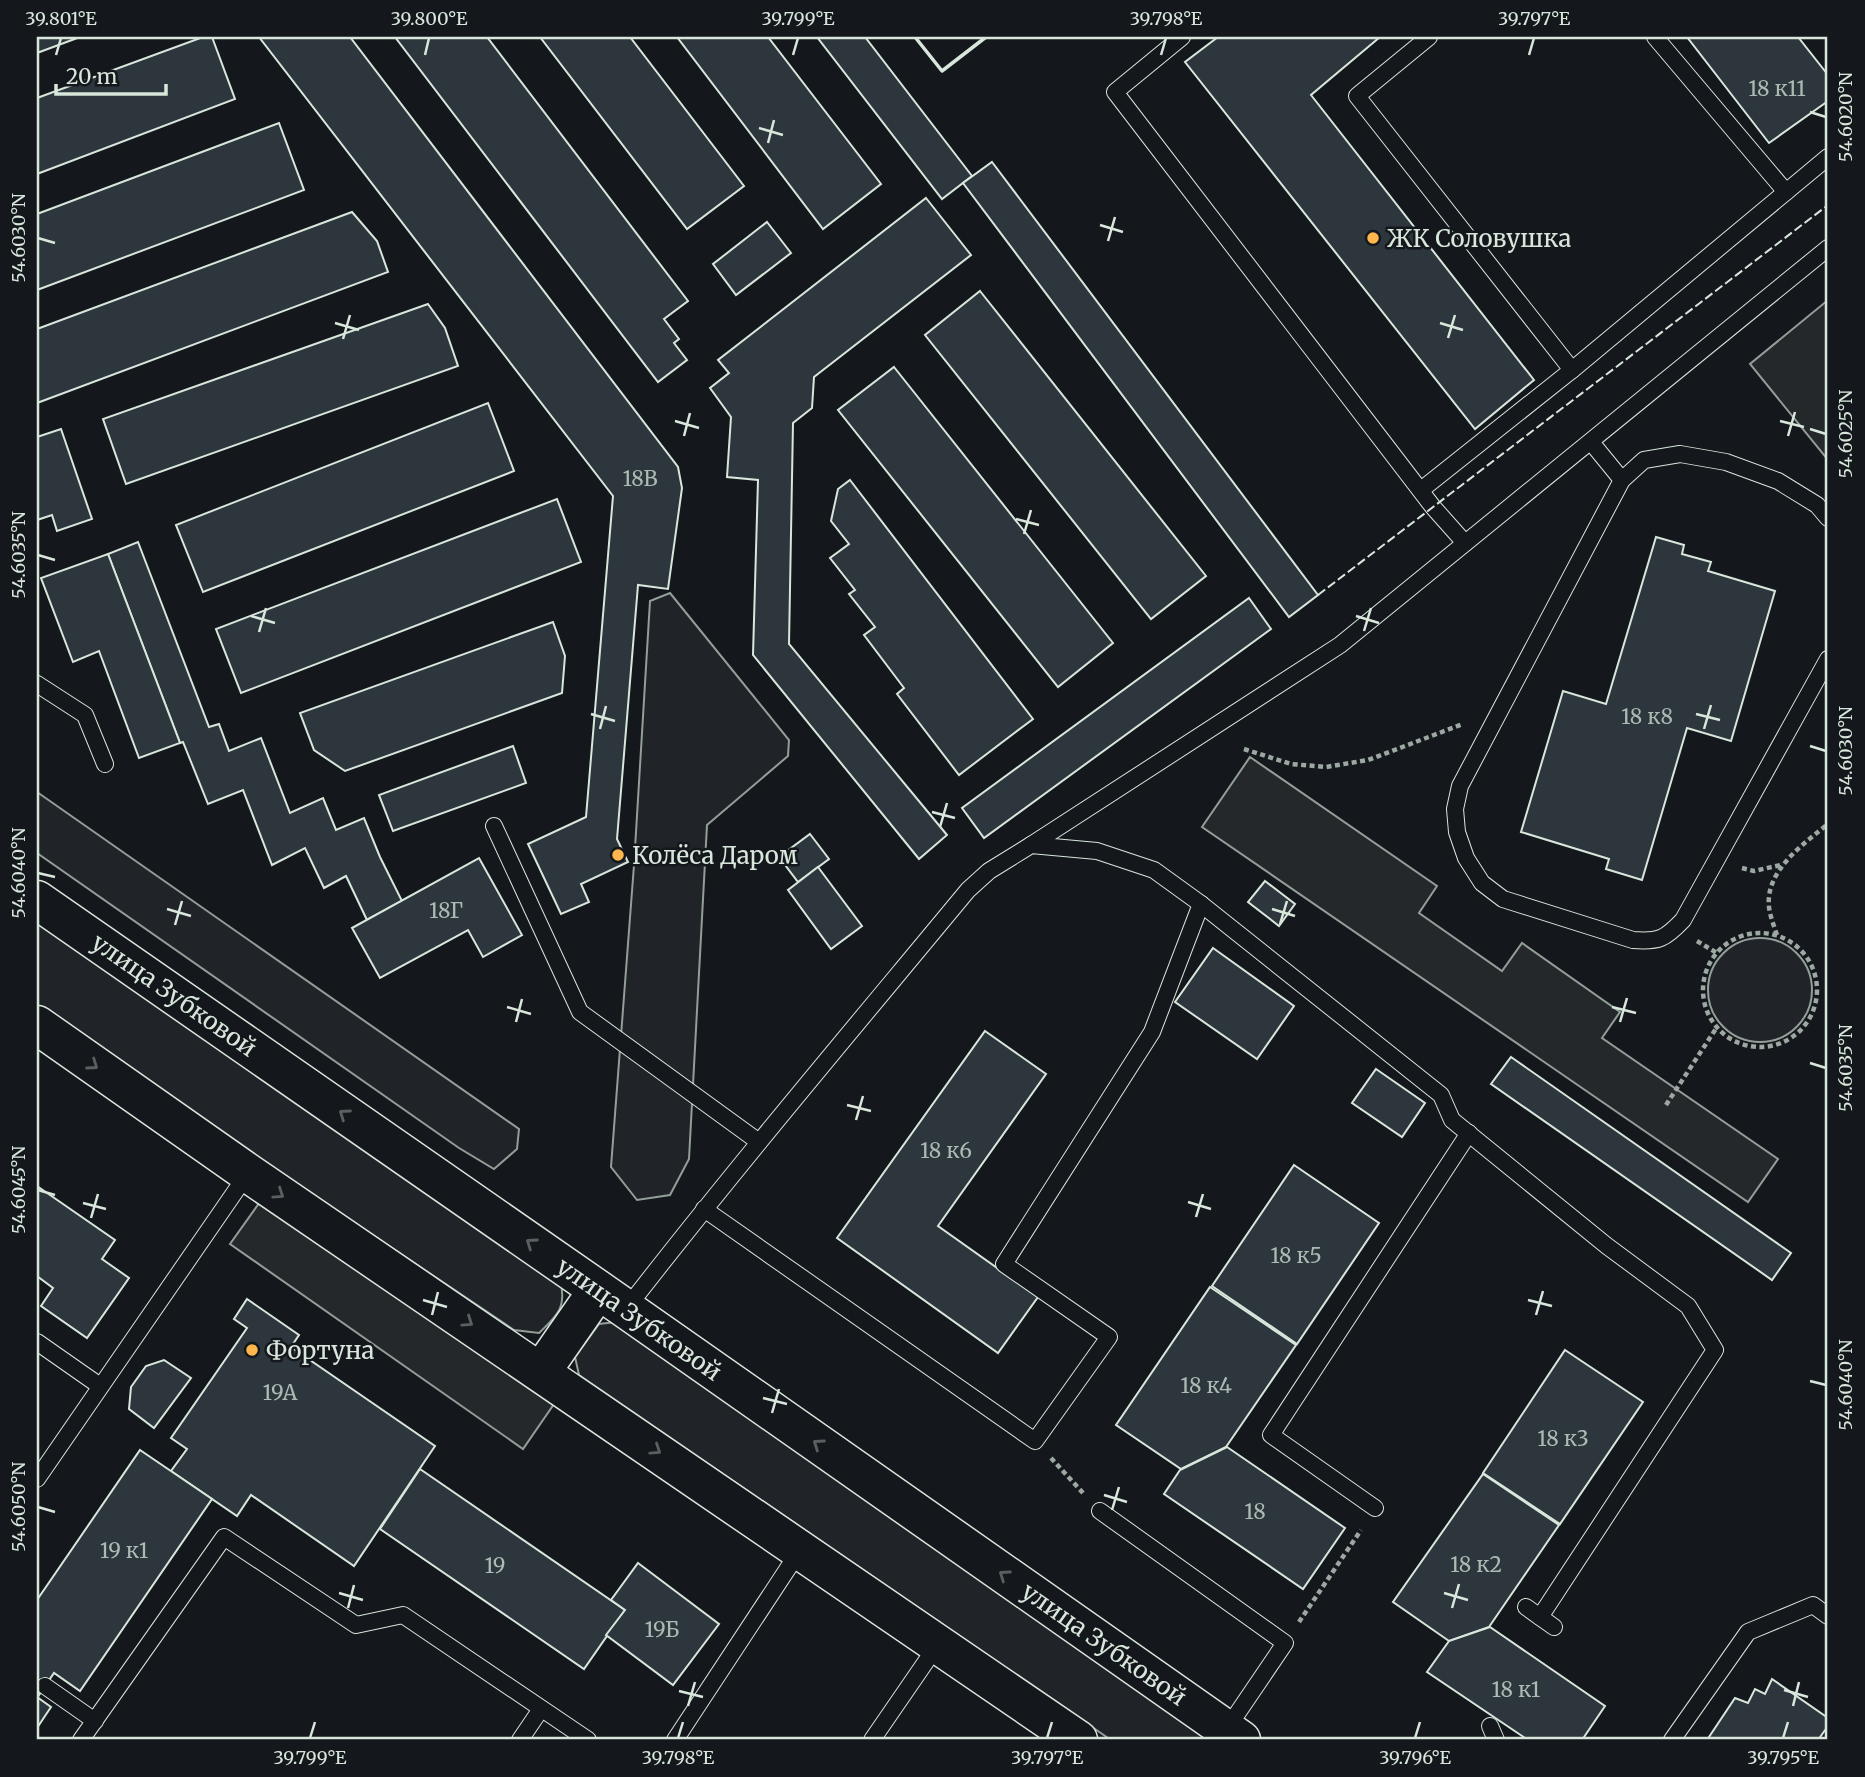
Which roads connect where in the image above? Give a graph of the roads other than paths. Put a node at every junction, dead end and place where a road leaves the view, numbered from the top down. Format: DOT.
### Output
graph roads {
  1 [pos="1182,37"];
  2 [pos="1429,37"];
  3 [pos="1655,37"];
  4 [pos="1828,157"];
  5 [pos="1786,192"];
  6 [pos="1828,248"];
  7 [pos="1572,370"];
  8 [pos="1591,442"];
  9 [pos="1622,480"];
  10 [pos="1420,490"];
  11 [pos="1828,518"];
  12 [pos="1465,543"];
  13 [pos="1828,659"];
  14 [pos="37,684"];
  15 [pos="105,764"];
  16 [pos="494,826"];
  17 [pos="1031,845"];
  18 [pos="37,900"];
  19 [pos="1201,904"];
  20 [pos="37,1026"];
  21 [pos="1469,1133"];
  22 [pos="759,1142"];
  23 [pos="248,1173"];
  24 [pos="704,1209"];
  25 [pos="612,1300"];
  26 [pos="37,1342"];
  27 [pos="541,1372"];
  28 [pos="100,1386"];
  29 [pos="37,1479"];
  30 [pos="1375,1508"];
  31 [pos="1100,1511"];
  32 [pos="800,1550"];
  33 [pos="1526,1607"];
  34 [pos="1828,1616"];
  35 [pos="1540,1617"];
  36 [pos="1554,1627"];
  37 [pos="938,1644"];
  38 [pos="45,1686"];
  39 [pos="541,1709"];
  40 [pos="95,1721"];
  41 [pos="1233,1735"];
  42 [pos="81,1740"];
  43 [pos="520,1740"];
  44 [pos="588,1740"];
  45 [pos="675,1740"];
  46 [pos="872,1740"];
  47 [pos="1078,1740"];
  48 [pos="1672,1740"];
  1 -- 10 [label="lane"];
  2 -- 7 [label="lane"];
  3 -- 5 [label="lane"];
  4 -- 5 [label="lane"];
  5 -- 7 [label="lane"];
  6 -- 8 [label="lane"];
  7 -- 10 [label="lane"];
  8 -- 9 [label="lane"];
  8 -- 12 [label="lane"];
  9 -- 11 [label="lane"];
  9 -- 13 [label="lane"];
  10 -- 12 [label="lane"];
  12 -- 17 [label="lane"];
  14 -- 15 [label="lane"];
  16 -- 22 [label="lane"];
  17 -- 19 [label="lane"];
  17 -- 22 [label="lane"];
  25 -- 18 [label="main road, улица Зубковой, one-way"];
  19 -- 21 [label="lane"];
  19 -- 24 [label="lane"];
  20 -- 23 [label="main road, one-way"];
  21 -- 30 [label="lane"];
  21 -- 35 [label="lane"];
  22 -- 24 [label="lane"];
  23 -- 27 [label="main road, one-way"];
  23 -- 28 [label="lane"];
  24 -- 25 [label="lane"];
  25 -- 27 [label="main road"];
  41 -- 25 [label="main road, улица Зубковой, one-way"];
  26 -- 28 [label="lane"];
  27 -- 32 [label="main road, one-way"];
  28 -- 29 [label="lane"];
  31 -- 41 [label="lane"];
  32 -- 37 [label="main road"];
  32 -- 45 [label="lane"];
  33 -- 35 [label="lane"];
  34 -- 48 [label="lane"];
  35 -- 36 [label="lane"];
  37 -- 46 [label="lane"];
  37 -- 47 [label="main road"];
  38 -- 40 [label="lane"];
  39 -- 40 [label="lane"];
  39 -- 43 [label="lane"];
  39 -- 44 [label="lane"];
  40 -- 42 [label="lane"];
}
